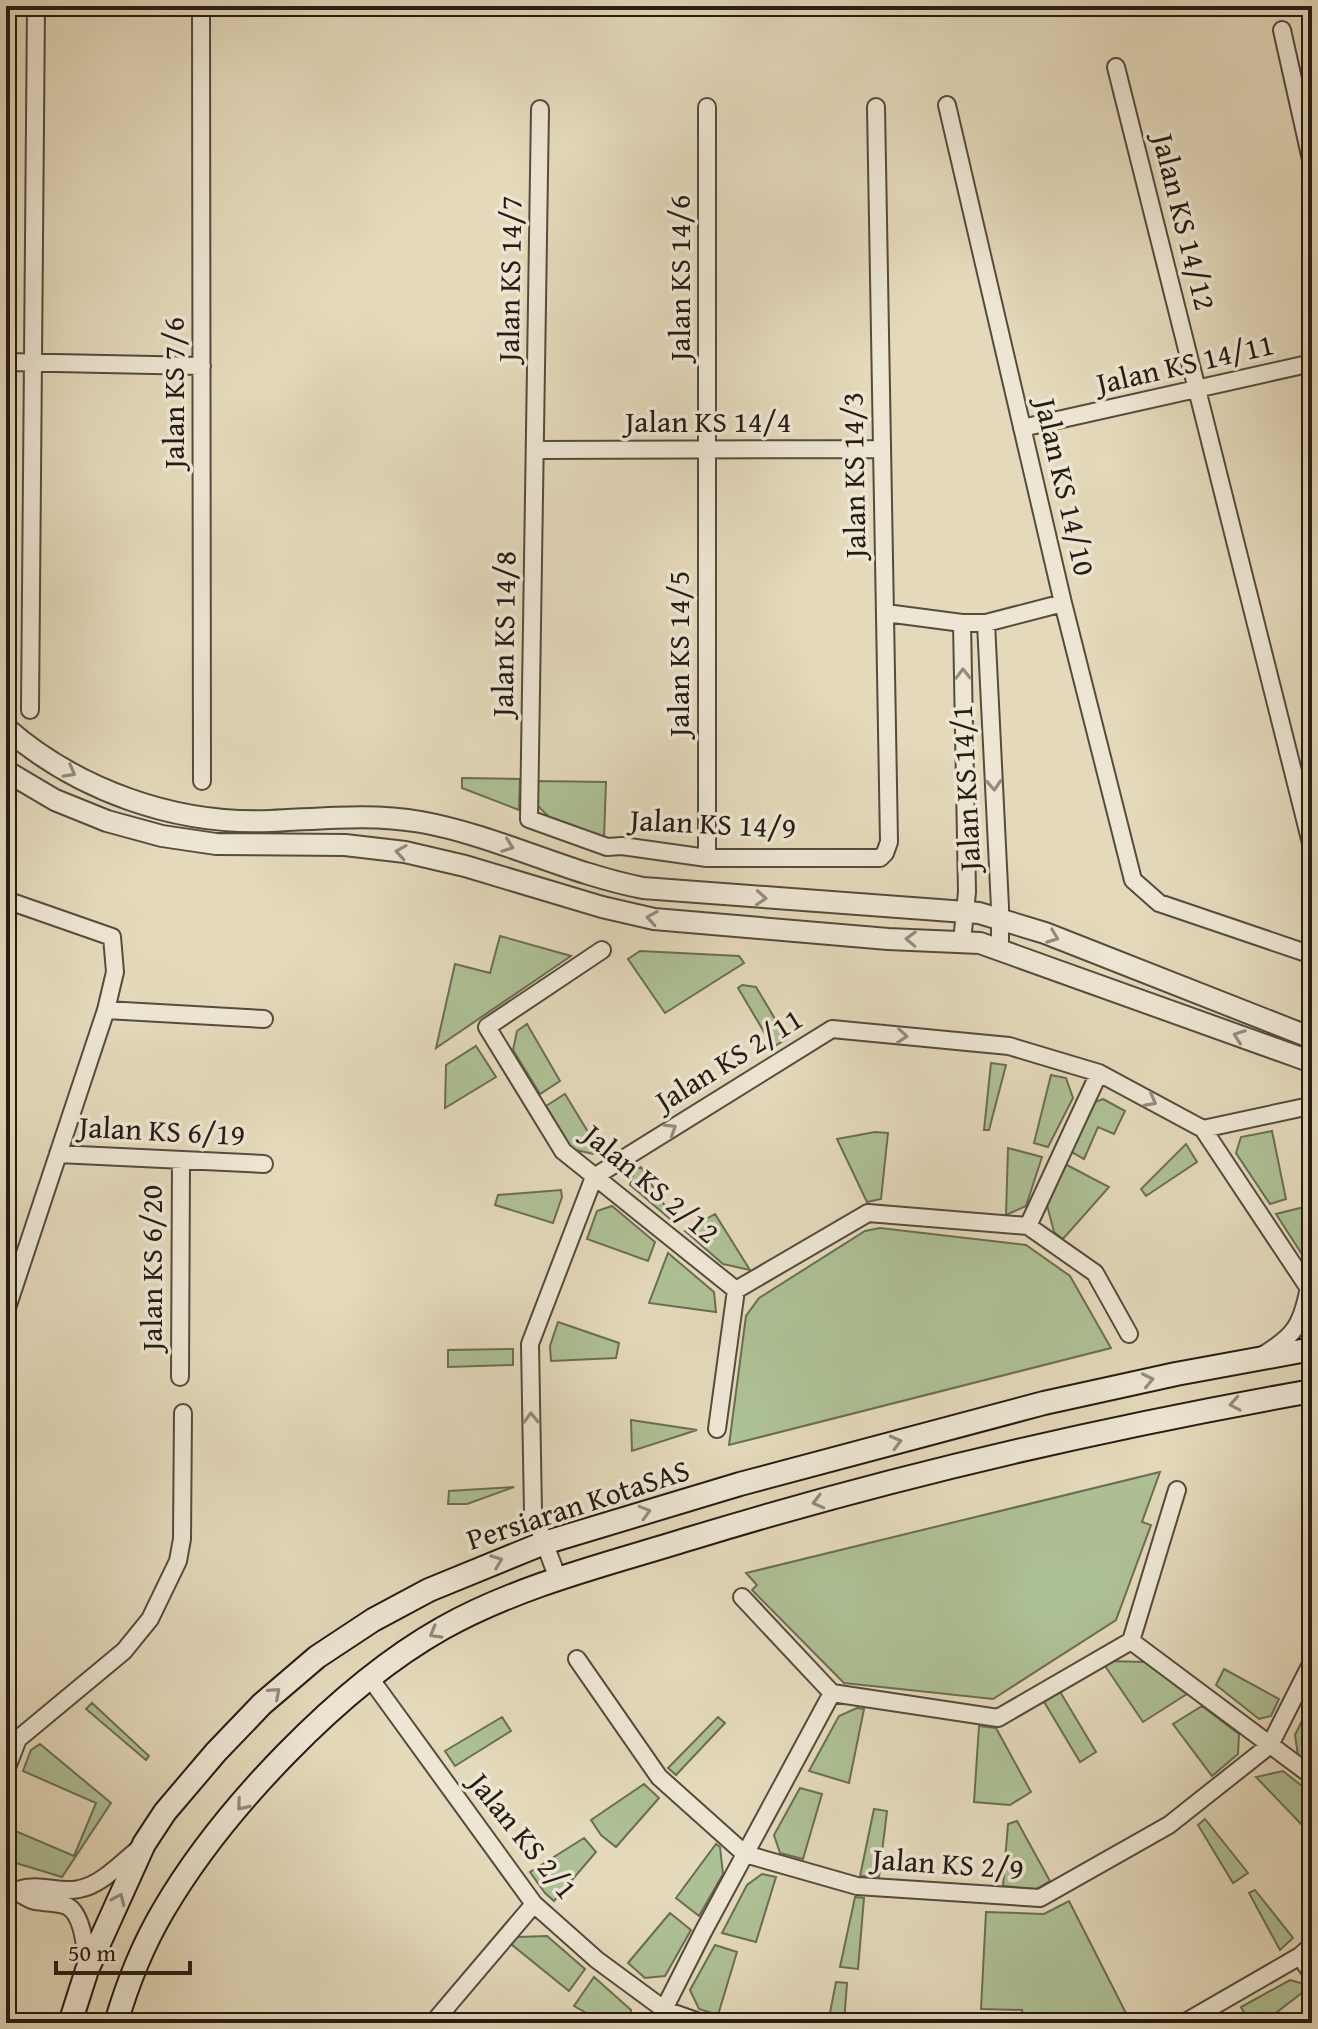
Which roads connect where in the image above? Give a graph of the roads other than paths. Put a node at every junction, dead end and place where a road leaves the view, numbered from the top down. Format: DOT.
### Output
graph roads {
  1 [pos="36,6"];
  2 [pos="201,6"];
  3 [pos="1282,30"];
  4 [pos="1116,67"];
  5 [pos="947,105"];
  6 [pos="707,107"];
  7 [pos="876,107"];
  8 [pos="540,109"];
  9 [pos="1312,164"];
  10 [pos="6,362"];
  11 [pos="33,363"];
  12 [pos="1312,363"];
  13 [pos="202,366"];
  14 [pos="1197,390"];
  15 [pos="1022,428"];
  16 [pos="881,449"];
  17 [pos="536,450"];
  18 [pos="707,450"];
  19 [pos="1063,603"];
  20 [pos="886,613"];
  21 [pos="962,623"];
  22 [pos="986,623"];
  23 [pos="30,710"];
  24 [pos="6,728"];
  25 [pos="6,771"];
  26 [pos="202,781"];
  27 [pos="529,819"];
  28 [pos="889,842"];
  29 [pos="1312,847"];
  30 [pos="707,858"];
  31 [pos="6,900"];
  32 [pos="965,911"];
  33 [pos="1000,920"];
  34 [pos="962,941"];
  35 [pos="1000,949"];
  36 [pos="602,950"];
  37 [pos="1312,955"];
  38 [pos="106,1010"];
  39 [pos="264,1019"];
  40 [pos="1312,1038"];
  41 [pos="1312,1062"];
  42 [pos="1099,1073"];
  43 [pos="1305,1107"];
  44 [pos="1203,1129"];
  45 [pos="58,1154"];
  46 [pos="181,1160"];
  47 [pos="264,1164"];
  48 [pos="594,1177"];
  49 [pos="1028,1226"];
  50 [pos="1311,1289"];
  51 [pos="736,1290"];
  52 [pos="6,1311"];
  53 [pos="1129,1334"];
  54 [pos="1312,1349"];
  55 [pos="1255,1360"];
  56 [pos="180,1377"];
  57 [pos="1312,1391"];
  58 [pos="183,1413"];
  59 [pos="717,1429"];
  60 [pos="1177,1490"];
  61 [pos="544,1543"];
  62 [pos="558,1579"];
  63 [pos="742,1597"];
  64 [pos="1131,1641"];
  65 [pos="577,1659"];
  66 [pos="1312,1662"];
  67 [pos="370,1678"];
  68 [pos="832,1693"];
  69 [pos="1270,1745"];
  70 [pos="6,1770"];
  71 [pos="1312,1776"];
  72 [pos="144,1844"];
  73 [pos="745,1854"];
  74 [pos="12,1889"];
  75 [pos="534,1904"];
  76 [pos="1306,1950"];
  77 [pos="87,1970"];
  78 [pos="1312,1974"];
  79 [pos="661,2016"];
  80 [pos="70,2023"];
  81 [pos="116,2023"];
  82 [pos="433,2023"];
  83 [pos="702,2023"];
  84 [pos="1184,2023"];
  1 -- 11 [label="street"];
  2 -- 13 [label="street, Jalan KS 7/6"];
  3 -- 9 [label="street"];
  4 -- 14 [label="street, Jalan KS 14/12"];
  5 -- 15 [label="street, Jalan KS 14/10"];
  6 -- 18 [label="street, Jalan KS 14/6"];
  7 -- 16 [label="street, Jalan KS 14/3"];
  8 -- 17 [label="street, Jalan KS 14/7"];
  10 -- 11 [label="street"];
  11 -- 13 [label="street"];
  11 -- 23 [label="street"];
  12 -- 14 [label="street, Jalan KS 14/11"];
  13 -- 26 [label="street, Jalan KS 7/6"];
  14 -- 15 [label="street, Jalan KS 14/11"];
  14 -- 29 [label="street, Jalan KS 14/12"];
  15 -- 19 [label="street, Jalan KS 14/10"];
  16 -- 18 [label="street, Jalan KS 14/4"];
  16 -- 20 [label="street, Jalan KS 14/3"];
  17 -- 18 [label="street, Jalan KS 14/4"];
  17 -- 27 [label="street, Jalan KS 14/8"];
  18 -- 30 [label="street, Jalan KS 14/5"];
  19 -- 22 [label="street"];
  19 -- 37 [label="street, Jalan KS 14/10"];
  20 -- 21 [label="street"];
  20 -- 28 [label="street, Jalan KS 14/3"];
  21 -- 22 [label="street"];
  32 -- 21 [label="street, Jalan KS 14/1, one-way"];
  22 -- 33 [label="street, Jalan KS 14/1, one-way"];
  24 -- 32 [label="street, one-way"];
  34 -- 25 [label="street, one-way"];
  27 -- 30 [label="street, Jalan KS 14/9"];
  28 -- 30 [label="street, Jalan KS 14/9"];
  31 -- 38 [label="street"];
  32 -- 33 [label="street"];
  32 -- 34 [label="street, Jalan KS 14/1"];
  33 -- 35 [label="street, Jalan KS 14/1"];
  33 -- 40 [label="street, one-way"];
  34 -- 35 [label="street"];
  41 -- 35 [label="street, one-way"];
  36 -- 48 [label="street, Jalan KS 2/12"];
  38 -- 39 [label="street"];
  38 -- 45 [label="street"];
  42 -- 44 [label="street, Jalan KS 2/11, one-way"];
  48 -- 42 [label="street, Jalan KS 2/11, one-way"];
  42 -- 49 [label="street"];
  43 -- 44 [label="street"];
  44 -- 50 [label="street, Jalan KS 2/11"];
  45 -- 46 [label="street, Jalan KS 6/19"];
  45 -- 52 [label="street"];
  46 -- 47 [label="street, Jalan KS 6/19"];
  46 -- 56 [label="street, Jalan KS 6/20"];
  48 -- 51 [label="street, Jalan KS 2/12"];
  61 -- 48 [label="street, one-way"];
  49 -- 51 [label="street"];
  49 -- 53 [label="street"];
  50 -- 55 [label="street"];
  51 -- 59 [label="street"];
  54 -- 55 [label="main road, Persiaran KotaSAS"];
  61 -- 55 [label="main road, Persiaran KotaSAS, one-way"];
  57 -- 62 [label="main road, one-way"];
  58 -- 70 [label="street"];
  60 -- 64 [label="street"];
  61 -- 62 [label="street"];
  72 -- 61 [label="main road, Persiaran KotaSAS, one-way"];
  62 -- 67 [label="main road, one-way"];
  63 -- 68 [label="street"];
  64 -- 68 [label="street"];
  64 -- 69 [label="street"];
  65 -- 73 [label="street, Jalan KS 2/9"];
  66 -- 69 [label="street, Jalan KS 2/9"];
  67 -- 75 [label="street, Jalan KS 2/1"];
  67 -- 81 [label="main road, one-way"];
  68 -- 73 [label="street"];
  69 -- 71 [label="street"];
  69 -- 73 [label="street, Jalan KS 2/9"];
  72 -- 74 [label="street"];
  77 -- 72 [label="main road, Persiaran KotaSAS, one-way"];
  73 -- 79 [label="street"];
  74 -- 77 [label="street"];
  75 -- 79 [label="street, Jalan KS 2/1"];
  75 -- 82 [label="street"];
  76 -- 78 [label="street"];
  76 -- 84 [label="street"];
  77 -- 80 [label="main road, Persiaran KotaSAS"];
  79 -- 83 [label="street, Jalan KS 2/1"];
}
